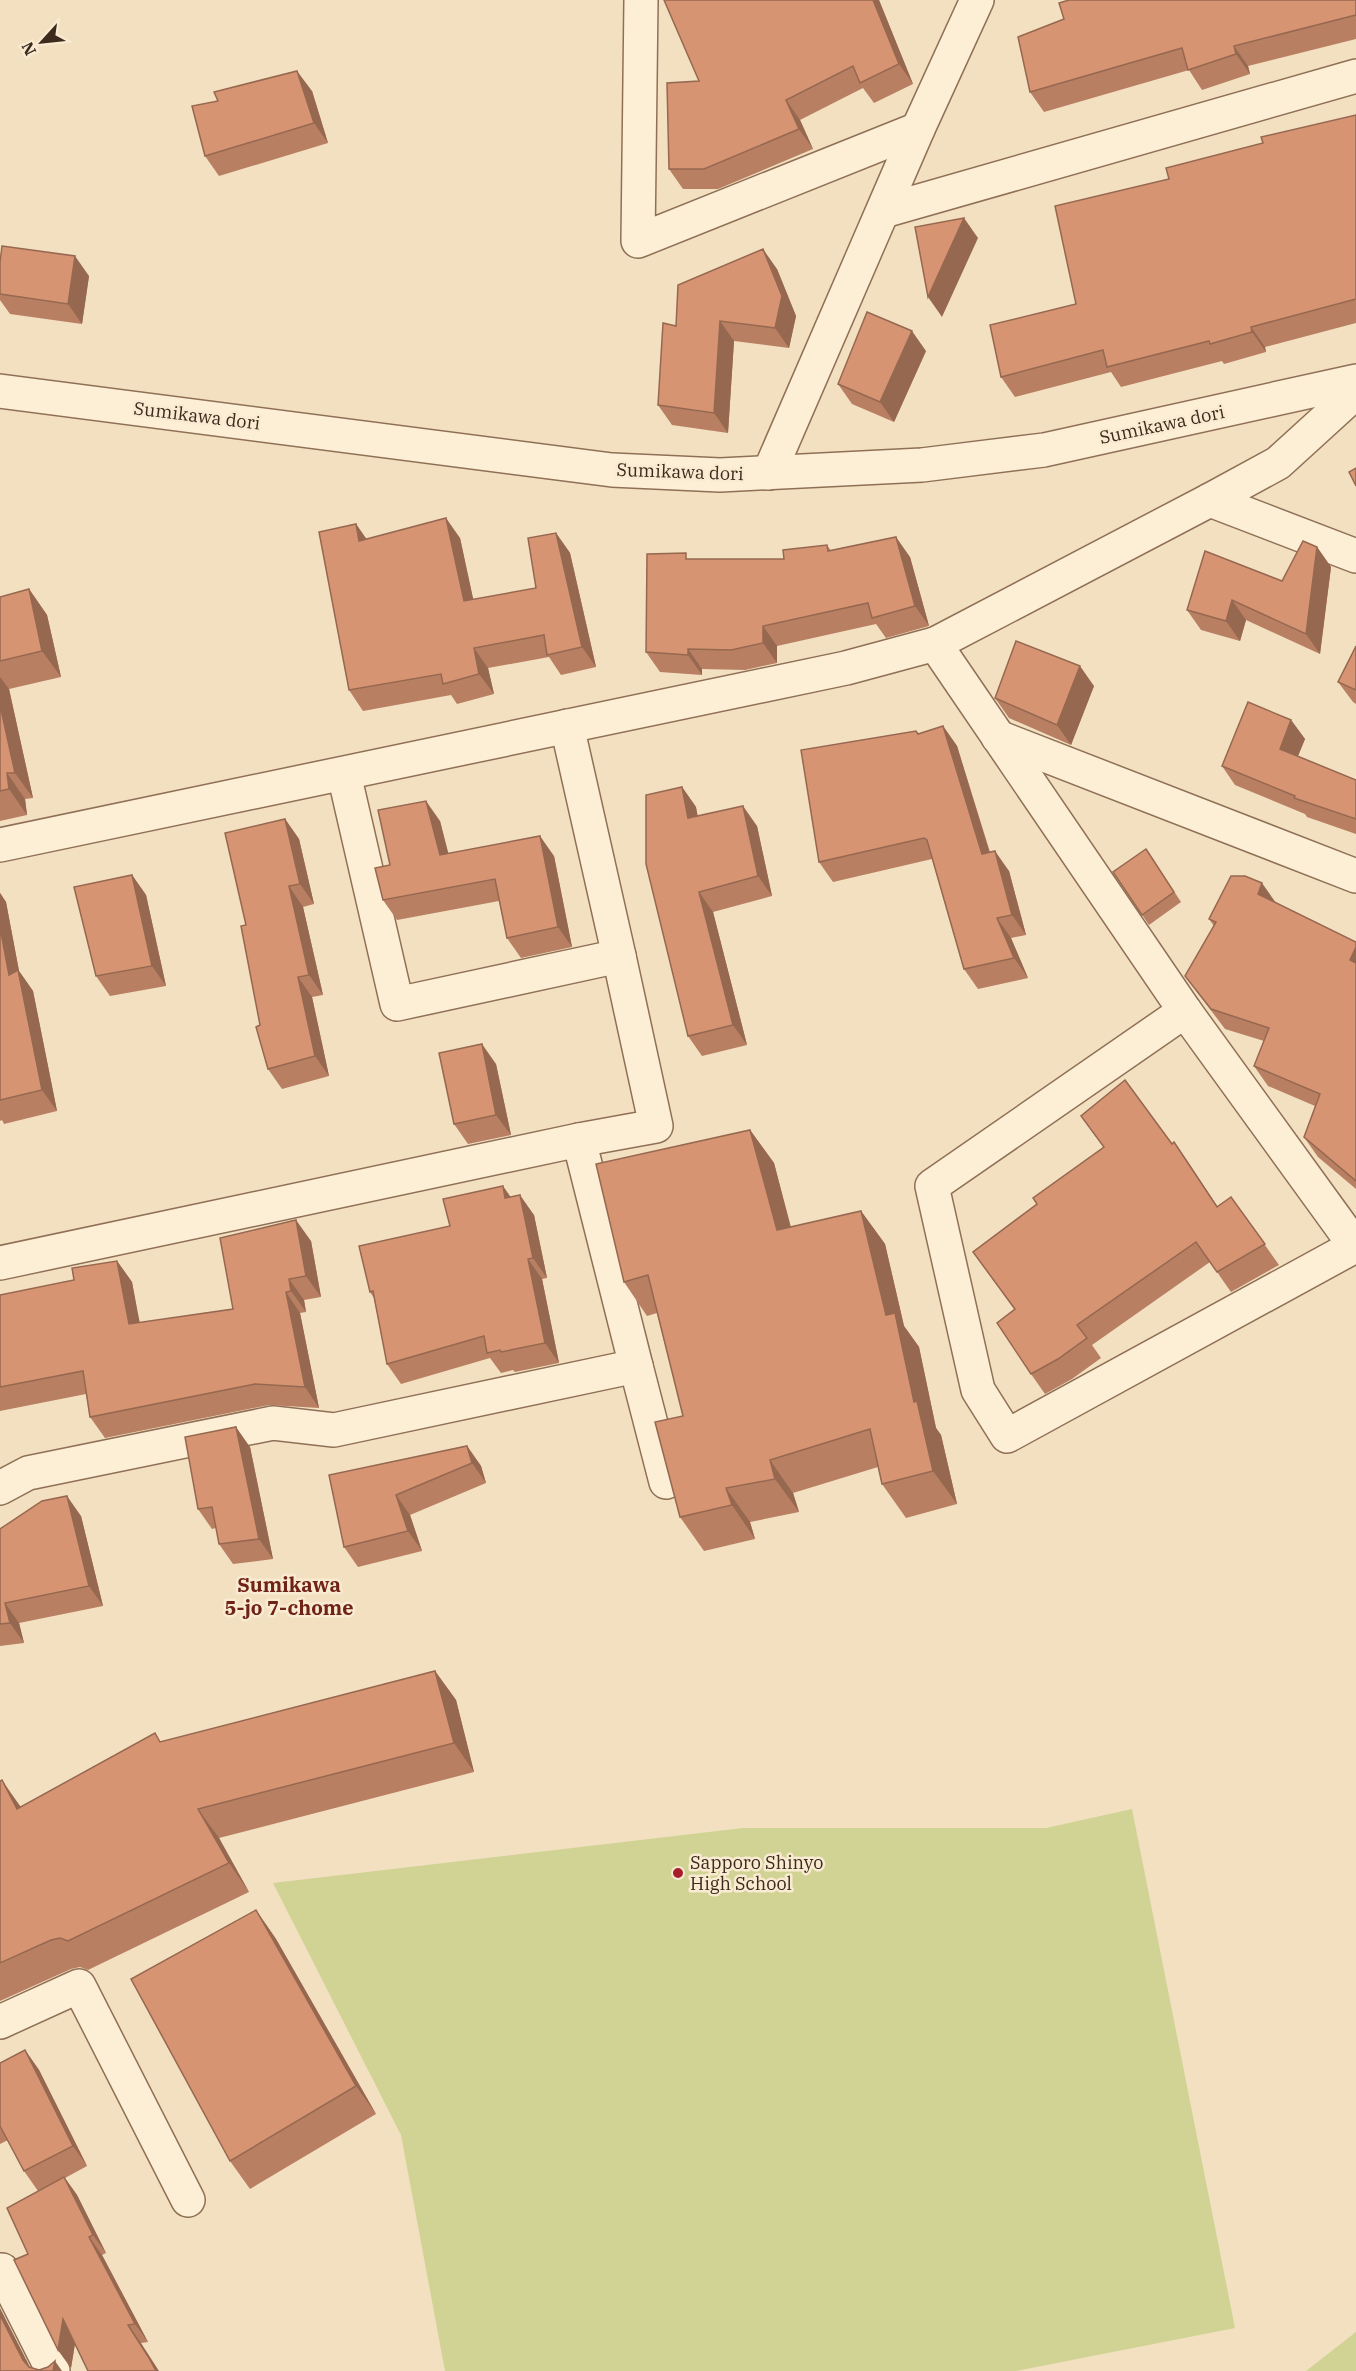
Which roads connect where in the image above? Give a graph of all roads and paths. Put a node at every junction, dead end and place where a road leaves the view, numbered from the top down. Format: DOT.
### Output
graph roads {
  1 [pos="641,0"];
  2 [pos="977,0"];
  3 [pos="1356,76"];
  4 [pos="918,129"];
  5 [pos="884,211"];
  6 [pos="1356,381"];
  7 [pos="0,391"];
  8 [pos="1356,392"];
  9 [pos="769,473"];
  10 [pos="1210,500"];
  11 [pos="1356,556"];
  12 [pos="935,644"];
  13 [pos="567,726"];
  14 [pos="998,737"];
  15 [pos="344,774"];
  16 [pos="0,845"];
  17 [pos="1356,876"];
  18 [pos="619,957"];
  19 [pos="1185,1011"];
  20 [pos="579,1140"];
  21 [pos="1355,1246"];
  22 [pos="0,1263"];
  23 [pos="636,1366"];
  24 [pos="666,1482"];
  25 [pos="0,1488"];
  26 [pos="0,2022"];
  27 [pos="188,2200"];
  28 [pos="0,2271"];
  29 [pos="53,2371"];
  1 -- 4 [label="street"];
  2 -- 4 [label="street"];
  3 -- 5 [label="street"];
  4 -- 5 [label="street"];
  5 -- 9 [label="street"];
  6 -- 9 [label="street, Sumikawa dori"];
  7 -- 9 [label="street, Sumikawa dori"];
  8 -- 10 [label="street"];
  10 -- 11 [label="street"];
  10 -- 12 [label="street"];
  12 -- 13 [label="street"];
  12 -- 14 [label="street"];
  13 -- 15 [label="street"];
  13 -- 18 [label="street"];
  14 -- 17 [label="street"];
  14 -- 19 [label="street"];
  15 -- 16 [label="street"];
  15 -- 18 [label="street"];
  18 -- 20 [label="street"];
  19 -- 21 [label="street"];
  19 -- 21 [label="street"];
  20 -- 22 [label="street"];
  20 -- 23 [label="street"];
  23 -- 24 [label="street"];
  23 -- 25 [label="street"];
  26 -- 27 [label="street"];
  28 -- 29 [label="street"];
}
